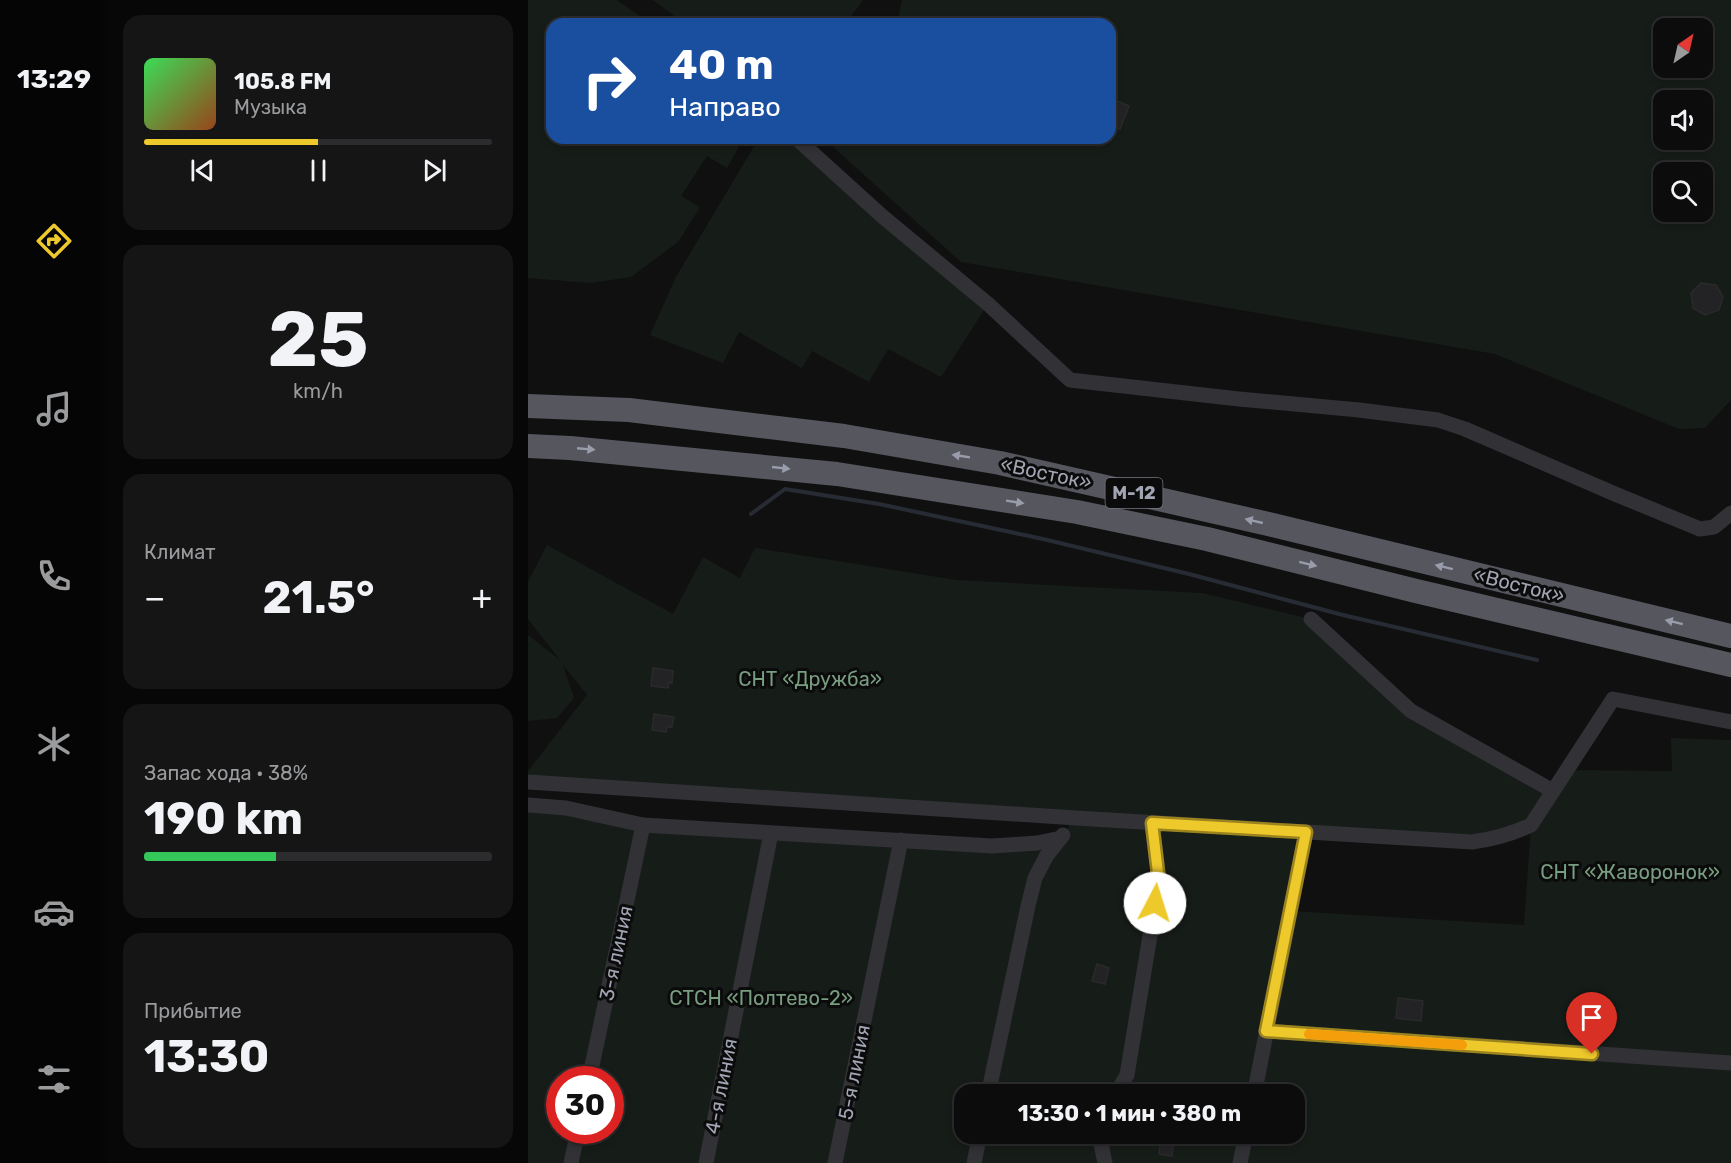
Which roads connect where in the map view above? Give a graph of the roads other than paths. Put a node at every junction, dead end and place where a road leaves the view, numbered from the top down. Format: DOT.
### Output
graph roads {
  1 [pos="802,144"];
  2 [pos="528,406"];
  3 [pos="528,446"];
  4 [pos="1731,513"];
  5 [pos="1311,619"];
  6 [pos="1731,636"];
  7 [pos="1731,665"];
  8 [pos="1731,722"];
  9 [pos="528,782"];
  10 [pos="1553,791"];
  11 [pos="528,805"];
  12 [pos="1076,818"];
  13 [pos="1152,823"];
  14 [pos="643,825"];
  15 [pos="1306,832"];
  16 [pos="771,833"];
  17 [pos="1061,838"];
  18 [pos="901,840"];
  19 [pos="1266,1031"];
  20 [pos="1731,1063"];
  21 [pos="592,1066"];
  22 [pos="990,1084"];
  23 [pos="1122,1084"];
  24 [pos="1256,1084"];
  25 [pos="575,1144"];
  26 [pos="978,1144"];
  27 [pos="1101,1144"];
  28 [pos="1244,1144"];
  29 [pos="571,1163"];
  30 [pos="706,1163"];
  31 [pos="835,1163"];
  32 [pos="974,1163"];
  33 [pos="1105,1163"];
  34 [pos="1241,1163"];
  1 -- 4 [label="street"];
  6 -- 2 [label="highway, «Восток» / М-12, one-way"];
  3 -- 7 [label="highway, «Восток» / М-12, one-way"];
  5 -- 10 [label="street"];
  8 -- 10 [label="street"];
  9 -- 12 [label="street"];
  10 -- 15 [label="street"];
  11 -- 14 [label="street"];
  12 -- 13 [label="street"];
  12 -- 17 [label="street"];
  13 -- 15 [label="street"];
  13 -- 23 [label="street"];
  14 -- 16 [label="street"];
  14 -- 21 [label="street, 3-я линия"];
  15 -- 19 [label="street"];
  16 -- 18 [label="street"];
  16 -- 30 [label="street, 4-я линия"];
  17 -- 18 [label="street"];
  17 -- 22 [label="street"];
  18 -- 31 [label="street, 5-я линия"];
  19 -- 20 [label="street"];
  19 -- 24 [label="street"];
  25 -- 29 [label="street"];
  26 -- 32 [label="street"];
  27 -- 33 [label="street"];
  28 -- 34 [label="street"];
}
